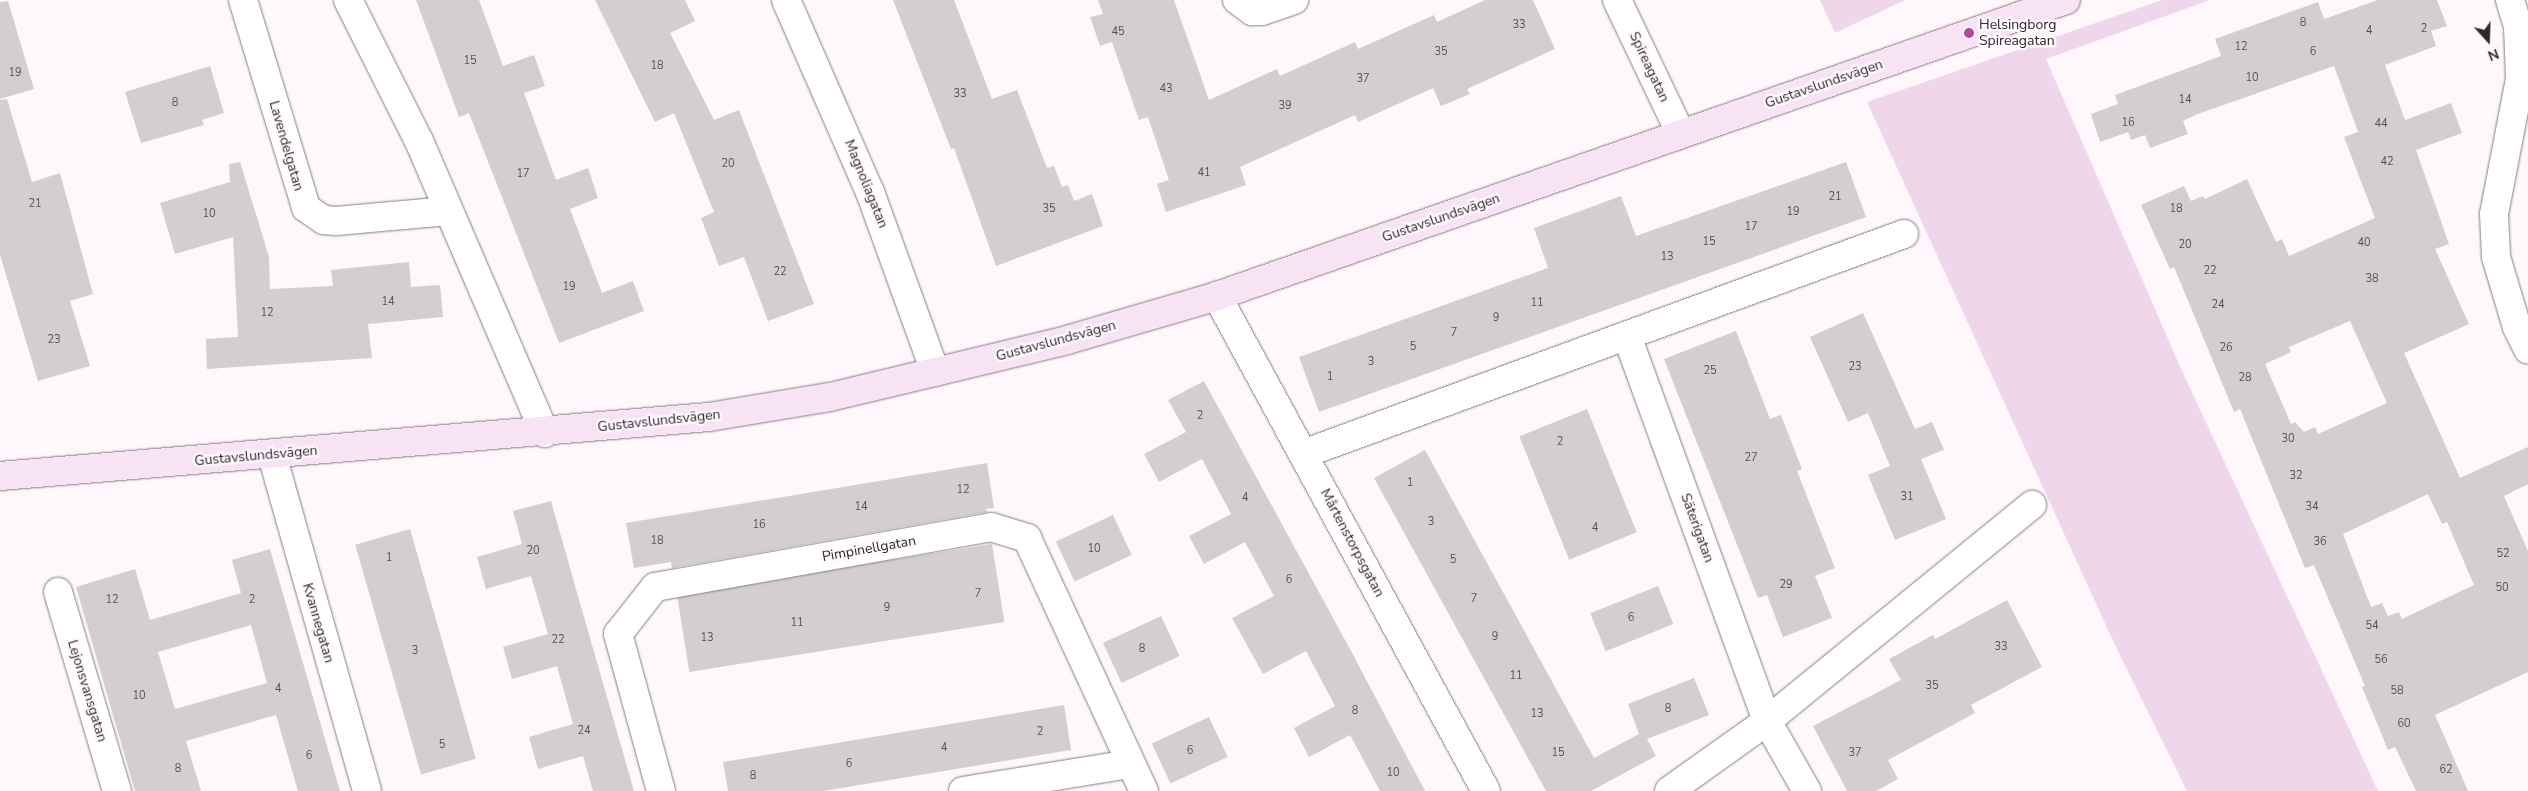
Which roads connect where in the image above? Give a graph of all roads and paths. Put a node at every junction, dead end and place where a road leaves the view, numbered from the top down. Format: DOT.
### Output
graph roads {
  1 [pos="243,0"];
  2 [pos="348,0"];
  3 [pos="786,0"];
  4 [pos="1237,0"];
  5 [pos="1294,0"];
  6 [pos="1617,0"];
  7 [pos="2066,0"];
  8 [pos="2510,0"];
  9 [pos="2524,78"];
  10 [pos="1681,134"];
  11 [pos="449,210"];
  12 [pos="1904,234"];
  13 [pos="1217,296"];
  14 [pos="1627,336"];
  15 [pos="2528,350"];
  16 [pos="936,372"];
  17 [pos="545,433"];
  18 [pos="1303,454"];
  19 [pos="272,455"];
  20 [pos="0,476"];
  21 [pos="2032,505"];
  22 [pos="58,592"];
  23 [pos="1767,721"];
  24 [pos="1130,764"];
  25 [pos="117,791"];
  26 [pos="367,791"];
  27 [pos="661,791"];
  28 [pos="963,791"];
  29 [pos="1144,791"];
  30 [pos="1486,791"];
  31 [pos="1669,791"];
  32 [pos="1807,791"];
  1 -- 11 [label="street, Lavendelgatan"];
  2 -- 11 [label="street"];
  3 -- 16 [label="street, Magnoliagatan"];
  4 -- 5 [label="street"];
  6 -- 10 [label="street, Spireagatan"];
  7 -- 10 [label="street, Gustavslundsvägen"];
  8 -- 9 [label="street"];
  9 -- 15 [label="street"];
  10 -- 13 [label="street, Gustavslundsvägen"];
  11 -- 17 [label="street"];
  12 -- 14 [label="street"];
  13 -- 16 [label="street, Gustavslundsvägen"];
  13 -- 18 [label="street, Mårtenstorpsgatan"];
  14 -- 18 [label="street"];
  14 -- 23 [label="street, Säterigatan"];
  16 -- 17 [label="street, Gustavslundsvägen"];
  17 -- 19 [label="street, Gustavslundsvägen"];
  18 -- 30 [label="street, Mårtenstorpsgatan"];
  19 -- 20 [label="street, Gustavslundsvägen"];
  19 -- 26 [label="street, Kvannegatan"];
  21 -- 23 [label="street"];
  22 -- 25 [label="street, Lejonsvansgatan"];
  23 -- 31 [label="street"];
  23 -- 32 [label="street, Säterigatan"];
  24 -- 27 [label="street, Pimpinellgatan"];
  24 -- 28 [label="street"];
  24 -- 29 [label="street, Pimpinellgatan"];
}
